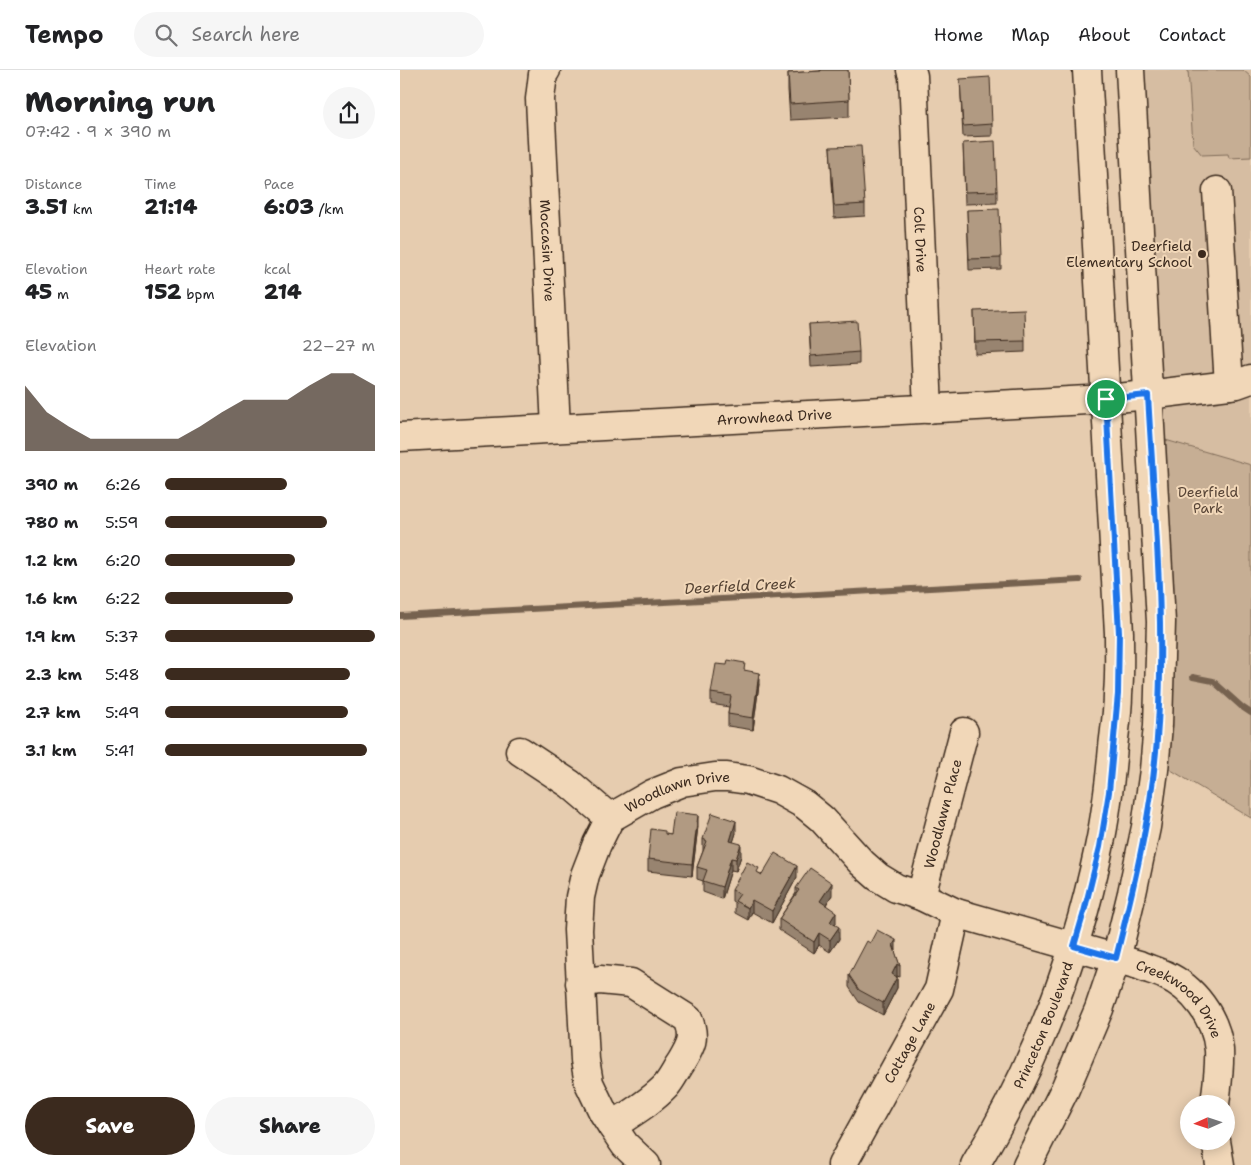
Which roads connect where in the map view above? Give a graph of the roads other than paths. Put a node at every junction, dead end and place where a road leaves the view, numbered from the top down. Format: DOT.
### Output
graph roads {
  1 [pos="911,70"];
  2 [pos="1087,70"];
  3 [pos="1130,70"];
  4 [pos="545,72"];
  5 [pos="1217,191"];
  6 [pos="1240,382"];
  7 [pos="1148,395"];
  8 [pos="1106,399"];
  9 [pos="928,409"];
  10 [pos="556,428"];
  11 [pos="400,437"];
  12 [pos="964,732"];
  13 [pos="520,751"];
  14 [pos="610,818"];
  15 [pos="921,896"];
  16 [pos="956,913"];
  17 [pos="1074,946"];
  18 [pos="1116,958"];
  19 [pos="580,982"];
  20 [pos="1216,1095"];
  21 [pos="612,1126"];
  22 [pos="1218,1150"];
  23 [pos="646,1165"];
  24 [pos="842,1165"];
  25 [pos="975,1165"];
  26 [pos="1027,1165"];
  27 [pos="1220,1165"];
  1 -- 9 [label="street, Colt Drive"];
  2 -- 8 [label="street, Princeton Boulevard"];
  3 -- 7 [label="street"];
  4 -- 10 [label="street, Moccasin Drive"];
  5 -- 6 [label="street"];
  6 -- 7 [label="street, Arrowhead Drive"];
  7 -- 8 [label="street, Arrowhead Drive"];
  7 -- 18 [label="street"];
  8 -- 9 [label="street, Arrowhead Drive"];
  8 -- 17 [label="street, Princeton Boulevard"];
  9 -- 10 [label="street, Arrowhead Drive"];
  10 -- 11 [label="street, Arrowhead Drive"];
  12 -- 15 [label="street, Woodlawn Place"];
  13 -- 14 [label="street"];
  14 -- 15 [label="street, Woodlawn Drive"];
  14 -- 19 [label="street, Woodlawn Drive"];
  15 -- 16 [label="street, Woodlawn Drive"];
  16 -- 17 [label="street, Woodlawn Drive"];
  16 -- 24 [label="street, Cottage Lane"];
  17 -- 18 [label="street, Creekwood Drive"];
  17 -- 25 [label="street, Princeton Boulevard"];
  18 -- 20 [label="street, Creekwood Drive"];
  18 -- 26 [label="street"];
  19 -- 21 [label="street, Woodlawn Drive"];
  19 -- 21 [label="street"];
  21 -- 23 [label="street, Woodlawn Drive"];
  22 -- 27 [label="street"];
}
